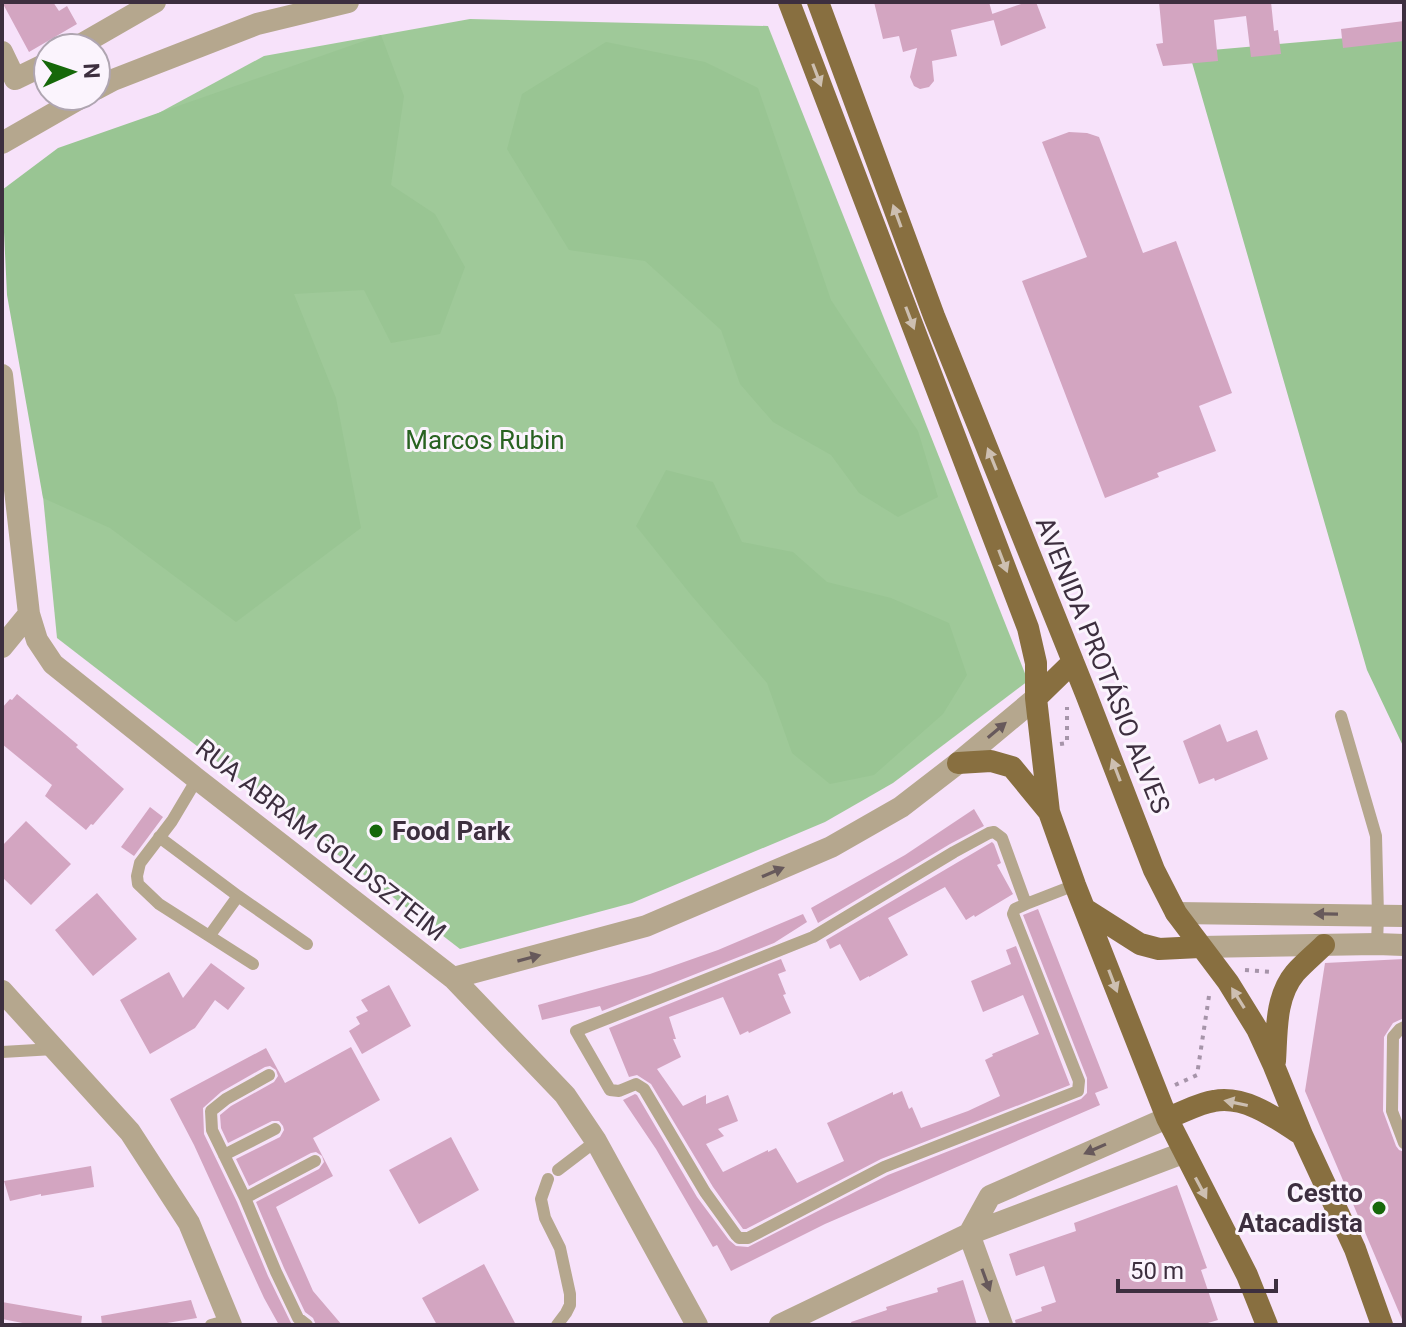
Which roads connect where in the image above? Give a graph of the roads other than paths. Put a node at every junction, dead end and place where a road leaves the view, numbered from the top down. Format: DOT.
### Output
graph roads {
  1 [pos="155,2"];
  2 [pos="252,2"];
  3 [pos="348,2"];
  4 [pos="789,2"];
  5 [pos="818,2"];
  6 [pos="283,9"];
  7 [pos="257,24"];
  8 [pos="103,32"];
  9 [pos="2,52"];
  10 [pos="32,71"];
  11 [pos="112,81"];
  12 [pos="56,112"];
  13 [pos="2,143"];
  14 [pos="2,375"];
  15 [pos="8,488"];
  16 [pos="29,614"];
  17 [pos="2,647"];
  18 [pos="1073,662"];
  19 [pos="1036,698"];
  20 [pos="1341,716"];
  21 [pos="958,763"];
  22 [pos="197,779"];
  23 [pos="1049,812"];
  24 [pos="159,837"];
  25 [pos="1075,885"];
  26 [pos="238,896"];
  27 [pos="1026,904"];
  28 [pos="1085,909"];
  29 [pos="1176,913"];
  30 [pos="1378,915"];
  31 [pos="1404,916"];
  32 [pos="210,935"];
  33 [pos="307,944"];
  34 [pos="1377,944"];
  35 [pos="1324,945"];
  36 [pos="1404,945"];
  37 [pos="1200,947"];
  38 [pos="253,964"];
  39 [pos="453,978"];
  40 [pos="2,991"];
  41 [pos="1404,1027"];
  42 [pos="1399,1046"];
  43 [pos="54,1049"];
  44 [pos="2,1052"];
  45 [pos="1274,1066"];
  46 [pos="269,1075"];
  47 [pos="1167,1118"];
  48 [pos="275,1129"];
  49 [pos="1302,1135"];
  50 [pos="596,1141"];
  51 [pos="1404,1143"];
  52 [pos="1183,1153"];
  53 [pos="224,1155"];
  54 [pos="315,1161"];
  55 [pos="245,1198"];
  56 [pos="969,1234"];
  57 [pos="224,1323"];
  58 [pos="307,1325"];
  59 [pos="557,1325"];
  60 [pos="697,1325"];
  61 [pos="780,1325"];
  62 [pos="1002,1325"];
  63 [pos="1267,1325"];
  64 [pos="1382,1325"];
  1 -- 8 [label="street"];
  2 -- 7 [label="street"];
  3 -- 6 [label="street"];
  4 -- 19 [label="main road, AVENIDA PROTÁSIO ALVES, one-way"];
  18 -- 5 [label="main road, AVENIDA PROTÁSIO ALVES, one-way"];
  6 -- 7 [label="street"];
  7 -- 11 [label="street"];
  9 -- 10 [label="street"];
  12 -- 13 [label="street"];
  14 -- 15 [label="street, RUA ABRAM GOLDSZTEIM"];
  15 -- 16 [label="street, RUA ABRAM GOLDSZTEIM"];
  16 -- 17 [label="street"];
  16 -- 22 [label="street, RUA ABRAM GOLDSZTEIM"];
  18 -- 19 [label="main road"];
  29 -- 18 [label="main road, AVENIDA PROTÁSIO ALVES, one-way"];
  21 -- 19 [label="street, one-way"];
  19 -- 23 [label="main road, AVENIDA PROTÁSIO ALVES"];
  20 -- 30 [label="lane"];
  21 -- 23 [label="main road"];
  39 -- 21 [label="street, one-way"];
  22 -- 24 [label="lane"];
  22 -- 39 [label="street, RUA ABRAM GOLDSZTEIM"];
  23 -- 25 [label="main road, AVENIDA PROTÁSIO ALVES"];
  24 -- 26 [label="lane"];
  24 -- 32 [label="lane"];
  25 -- 27 [label="lane"];
  25 -- 28 [label="main road, AVENIDA PROTÁSIO ALVES"];
  26 -- 32 [label="lane"];
  26 -- 33 [label="lane"];
  27 -- 27 [label="lane"];
  28 -- 37 [label="main road"];
  28 -- 47 [label="main road, AVENIDA PROTÁSIO ALVES, one-way"];
  30 -- 29 [label="street, one-way"];
  29 -- 37 [label="main road, AVENIDA PROTÁSIO ALVES"];
  30 -- 31 [label="street"];
  30 -- 34 [label="lane"];
  32 -- 38 [label="lane"];
  34 -- 35 [label="street"];
  34 -- 36 [label="street"];
  35 -- 37 [label="street"];
  35 -- 45 [label="main road"];
  45 -- 37 [label="main road, AVENIDA PROTÁSIO ALVES, one-way"];
  39 -- 50 [label="street, RUA ABRAM GOLDSZTEIM"];
  40 -- 43 [label="street"];
  41 -- 42 [label="lane"];
  42 -- 51 [label="lane"];
  43 -- 44 [label="lane"];
  43 -- 57 [label="street"];
  45 -- 49 [label="main road, AVENIDA PROTÁSIO ALVES"];
  46 -- 53 [label="lane"];
  49 -- 47 [label="main road, one-way"];
  47 -- 52 [label="main road, AVENIDA PROTÁSIO ALVES"];
  47 -- 56 [label="street, one-way"];
  48 -- 53 [label="lane"];
  49 -- 64 [label="main road, AVENIDA PROTÁSIO ALVES"];
  50 -- 59 [label="lane"];
  50 -- 60 [label="street, RUA ABRAM GOLDSZTEIM"];
  52 -- 56 [label="street"];
  52 -- 63 [label="main road, AVENIDA PROTÁSIO ALVES, one-way"];
  53 -- 55 [label="lane"];
  54 -- 55 [label="lane"];
  55 -- 58 [label="lane"];
  56 -- 61 [label="street"];
  56 -- 62 [label="street, one-way"];
}
